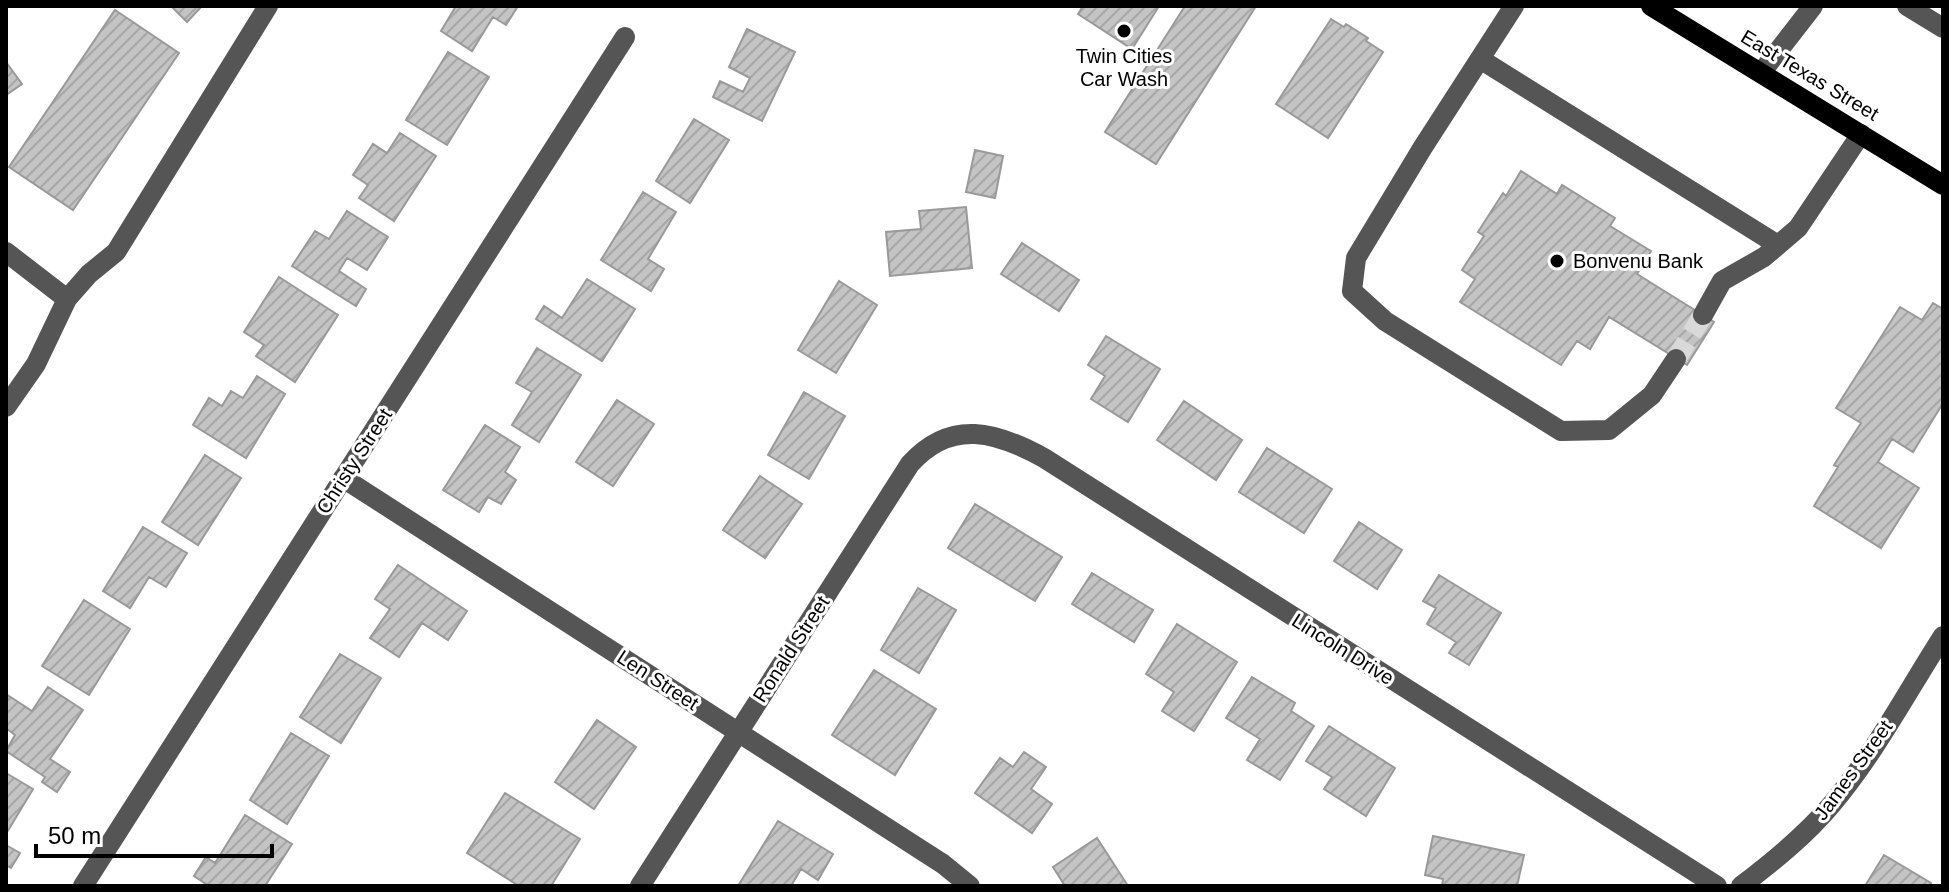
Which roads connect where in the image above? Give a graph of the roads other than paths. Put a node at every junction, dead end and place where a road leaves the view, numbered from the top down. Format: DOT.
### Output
graph roads {
  1 [pos="268,6"];
  2 [pos="1514,6"];
  3 [pos="1651,6"];
  4 [pos="1813,6"];
  5 [pos="1907,6"];
  6 [pos="1943,28"];
  7 [pos="625,37"];
  8 [pos="1480,59"];
  9 [pos="1761,73"];
  10 [pos="1861,134"];
  11 [pos="1943,185"];
  12 [pos="1778,245"];
  13 [pos="6,252"];
  14 [pos="67,299"];
  15 [pos="1703,315"];
  16 [pos="1676,359"];
  17 [pos="6,407"];
  18 [pos="961,435"];
  19 [pos="343,478"];
  20 [pos="1943,636"];
  21 [pos="738,732"];
  22 [pos="83,886"];
  23 [pos="640,886"];
  24 [pos="970,886"];
  25 [pos="1717,886"];
  26 [pos="1741,886"];
  1 -- 14 [label="street"];
  2 -- 8 [label="street"];
  3 -- 9 [label="main road, East Texas Street"];
  4 -- 9 [label="street"];
  5 -- 6 [label="street"];
  7 -- 19 [label="street, Christy Street"];
  8 -- 12 [label="street"];
  8 -- 16 [label="street"];
  9 -- 10 [label="main road, East Texas Street"];
  10 -- 11 [label="main road, East Texas Street"];
  10 -- 12 [label="street"];
  12 -- 15 [label="street"];
  13 -- 14 [label="street"];
  14 -- 17 [label="street"];
  18 -- 21 [label="street, Ronald Street"];
  18 -- 25 [label="street, Lincoln Drive"];
  19 -- 21 [label="street, Len Street"];
  19 -- 22 [label="street, Christy Street"];
  20 -- 26 [label="street, James Street"];
  21 -- 23 [label="street, Ronald Street"];
  21 -- 24 [label="street, Len Street"];
}
